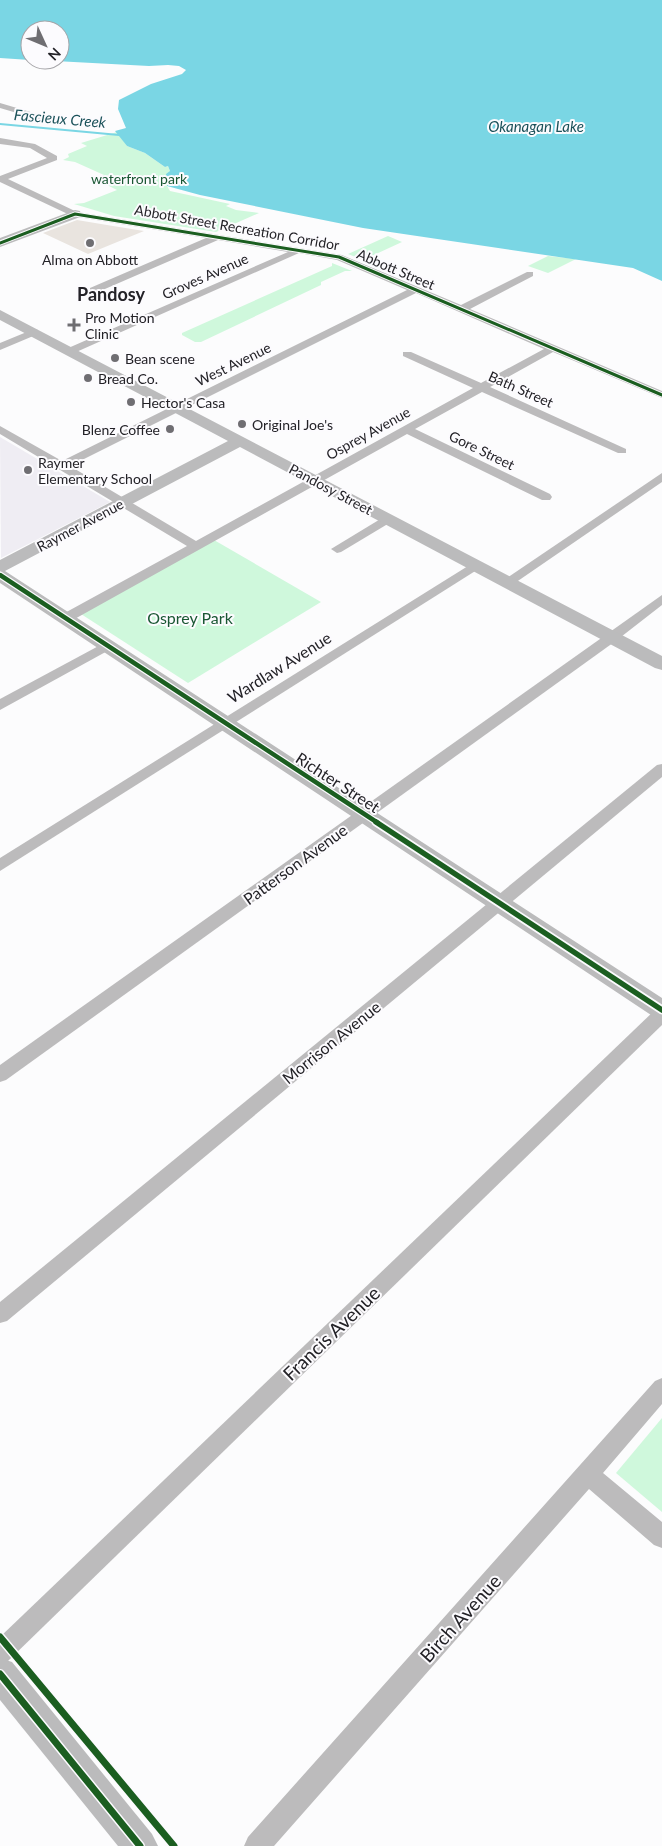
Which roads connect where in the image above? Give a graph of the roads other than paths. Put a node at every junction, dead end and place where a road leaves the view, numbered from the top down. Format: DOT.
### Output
graph roads {
  1 [pos="0,105"];
  2 [pos="41,118"];
  3 [pos="0,141"];
  4 [pos="0,179"];
  5 [pos="75,214"];
  6 [pos="217,237"];
  7 [pos="0,243"];
  8 [pos="297,250"];
  9 [pos="530,274"];
  10 [pos="417,289"];
  11 [pos="94,290"];
  12 [pos="462,308"];
  13 [pos="0,314"];
  14 [pos="34,332"];
  15 [pos="0,347"];
  16 [pos="553,348"];
  17 [pos="70,351"];
  18 [pos="408,354"];
  19 [pos="481,388"];
  20 [pos="662,395"];
  21 [pos="177,408"];
  22 [pos="0,429"];
  23 [pos="406,430"];
  24 [pos="239,441"];
  25 [pos="622,451"];
  26 [pos="62,465"];
  27 [pos="662,478"];
  28 [pos="314,480"];
  29 [pos="546,497"];
  30 [pos="123,502"];
  31 [pos="388,519"];
  32 [pos="195,545"];
  33 [pos="337,549"];
  34 [pos="476,566"];
  35 [pos="0,567"];
  36 [pos="0,575"];
  37 [pos="507,582"];
  38 [pos="662,599"];
  39 [pos="66,618"];
  40 [pos="612,637"];
  41 [pos="106,646"];
  42 [pos="662,664"];
  43 [pos="0,705"];
  44 [pos="223,722"];
  45 [pos="662,769"];
  46 [pos="364,814"];
  47 [pos="0,864"];
  48 [pos="499,903"];
  49 [pos="662,1010"];
  50 [pos="662,1014"];
  51 [pos="0,1075"];
  52 [pos="0,1314"];
  53 [pos="662,1388"];
  54 [pos="588,1474"];
  55 [pos="662,1538"];
  56 [pos="0,1653"];
  57 [pos="0,1674"];
  58 [pos="140,1846"];
  59 [pos="257,1846"];
  1 -- 2 [label="street"];
  3 -- 4 [label="street"];
  4 -- 5 [label="street, Abbott Street"];
  5 -- 6 [label="street, Abbott Street"];
  5 -- 7 [label="street"];
  6 -- 8 [label="street, Abbott Street"];
  6 -- 11 [label="street"];
  8 -- 10 [label="street, Abbott Street"];
  8 -- 17 [label="street, Groves Avenue"];
  9 -- 12 [label="street"];
  10 -- 12 [label="street, Abbott Street"];
  10 -- 21 [label="street, West Avenue"];
  12 -- 16 [label="street, Abbott Street"];
  13 -- 14 [label="street, Pandosy Street"];
  14 -- 15 [label="street"];
  14 -- 17 [label="street, Pandosy Street"];
  16 -- 19 [label="street, Osprey Avenue"];
  16 -- 20 [label="street, Abbott Street"];
  17 -- 21 [label="street, Pandosy Street"];
  18 -- 19 [label="street, Bath Street"];
  19 -- 23 [label="street, Osprey Avenue"];
  19 -- 25 [label="street, Bath Street"];
  21 -- 24 [label="street, Pandosy Street"];
  21 -- 26 [label="street, West Avenue"];
  22 -- 26 [label="street"];
  23 -- 28 [label="street, Osprey Avenue"];
  23 -- 29 [label="street, Gore Street"];
  24 -- 28 [label="street, Pandosy Street"];
  24 -- 30 [label="street, Raymer Avenue"];
  26 -- 30 [label="street"];
  27 -- 37 [label="street"];
  28 -- 31 [label="street, Pandosy Street"];
  28 -- 32 [label="street, Osprey Avenue"];
  30 -- 32 [label="street"];
  30 -- 35 [label="street, Raymer Avenue"];
  31 -- 33 [label="street"];
  31 -- 34 [label="street, Pandosy Street"];
  32 -- 39 [label="street, Osprey Avenue"];
  34 -- 37 [label="street, Pandosy Street"];
  34 -- 44 [label="street, Wardlaw Avenue"];
  36 -- 39 [label="street, Richter Street"];
  37 -- 40 [label="street, Pandosy Street"];
  38 -- 40 [label="street, Patterson Avenue"];
  39 -- 41 [label="street, Richter Street"];
  40 -- 42 [label="street, Pandosy Street"];
  40 -- 46 [label="street, Patterson Avenue"];
  41 -- 43 [label="street"];
  41 -- 44 [label="street, Richter Street"];
  44 -- 46 [label="street, Richter Street"];
  44 -- 47 [label="street, Wardlaw Avenue"];
  45 -- 48 [label="street, Morrison Avenue"];
  46 -- 48 [label="street, Richter Street"];
  46 -- 51 [label="street, Patterson Avenue"];
  48 -- 49 [label="street, Richter Street"];
  48 -- 52 [label="street, Morrison Avenue"];
  50 -- 56 [label="street, Francis Avenue"];
  53 -- 54 [label="street, Birch Avenue"];
  54 -- 55 [label="street"];
  54 -- 59 [label="street, Birch Avenue"];
  57 -- 58 [label="street"];
}
